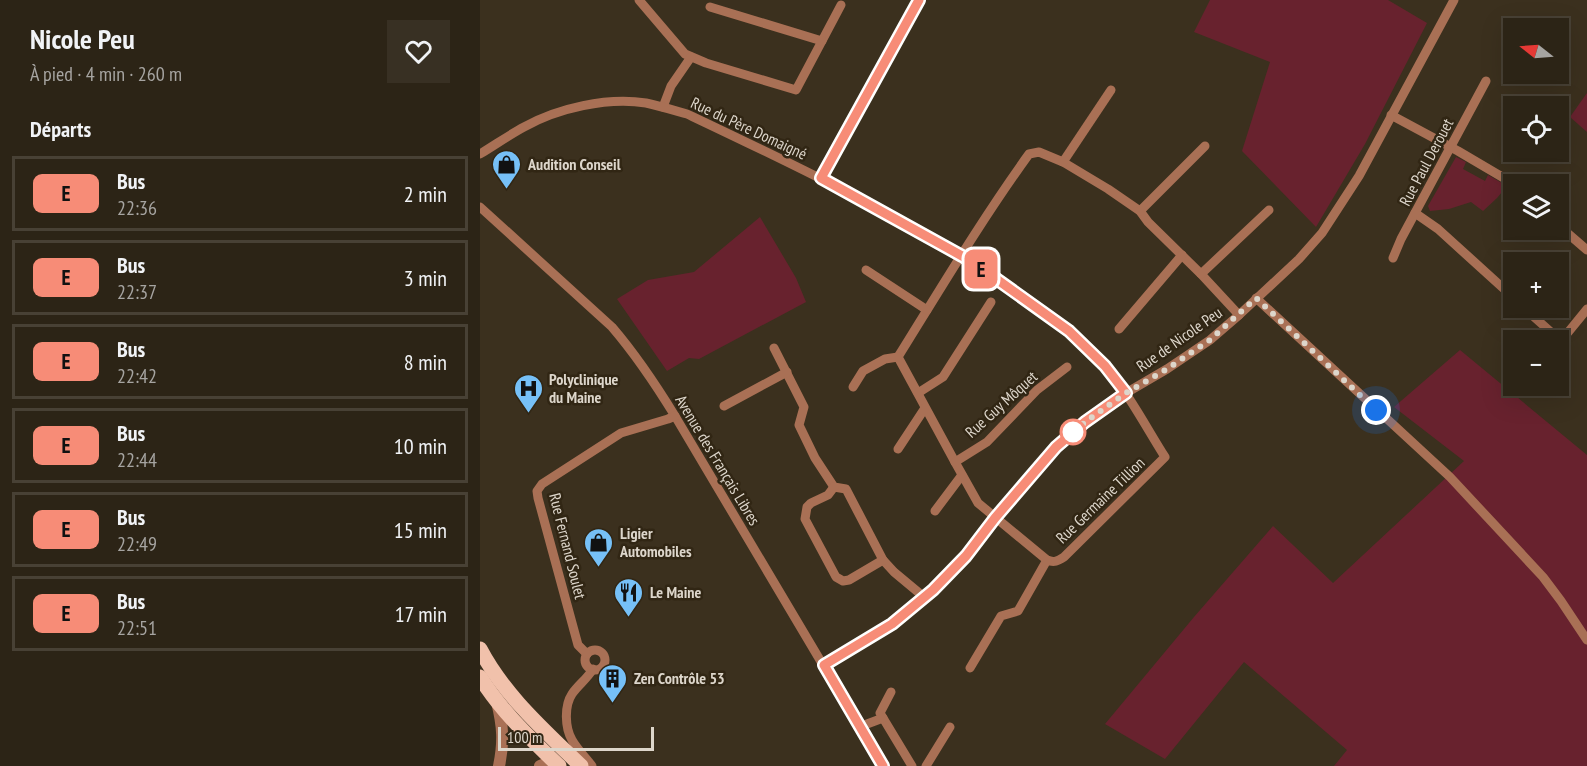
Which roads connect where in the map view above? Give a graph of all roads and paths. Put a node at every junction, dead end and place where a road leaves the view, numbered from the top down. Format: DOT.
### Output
graph roads {
  1 [pos="639,0"];
  2 [pos="919,0"];
  3 [pos="1454,0"];
  4 [pos="841,5"];
  5 [pos="710,7"];
  6 [pos="822,41"];
  7 [pos="691,57"];
  8 [pos="1486,81"];
  9 [pos="1111,90"];
  10 [pos="663,107"];
  11 [pos="1391,115"];
  12 [pos="1205,146"];
  13 [pos="1451,147"];
  14 [pos="480,154"];
  15 [pos="1063,162"];
  16 [pos="821,178"];
  17 [pos="1503,178"];
  18 [pos="480,207"];
  19 [pos="1269,210"];
  20 [pos="1140,211"];
  21 [pos="1415,213"];
  22 [pos="1569,234"];
  23 [pos="1587,250"];
  24 [pos="1182,255"];
  25 [pos="962,256"];
  26 [pos="1394,258"];
  27 [pos="866,270"];
  28 [pos="1201,274"];
  29 [pos="1503,288"];
  30 [pos="1256,298"];
  31 [pos="991,302"];
  32 [pos="1587,309"];
  33 [pos="927,310"];
  34 [pos="1239,315"];
  35 [pos="1534,318"];
  36 [pos="1119,329"];
  37 [pos="1547,330"];
  38 [pos="1569,332"];
  39 [pos="774,348"];
  40 [pos="898,357"];
  41 [pos="1066,367"];
  42 [pos="787,372"];
  43 [pos="854,387"];
  44 [pos="918,393"];
  45 [pos="1126,393"];
  46 [pos="724,406"];
  47 [pos="925,408"];
  48 [pos="675,416"];
  49 [pos="898,449"];
  50 [pos="954,462"];
  51 [pos="962,475"];
  52 [pos="834,487"];
  53 [pos="935,511"];
  54 [pos="995,518"];
  55 [pos="883,560"];
  56 [pos="1047,560"];
  57 [pos="924,597"];
  58 [pos="1587,640"];
  59 [pos="480,649"];
  60 [pos="586,654"];
  61 [pos="824,665"];
  62 [pos="970,668"];
  63 [pos="592,669"];
  64 [pos="480,677"];
  65 [pos="891,692"];
  66 [pos="497,701"];
  67 [pos="883,718"];
  68 [pos="950,727"];
  69 [pos="861,728"];
  70 [pos="558,765"];
  71 [pos="499,766"];
  72 [pos="540,766"];
  73 [pos="581,766"];
  74 [pos="592,766"];
  75 [pos="883,766"];
  76 [pos="912,766"];
  77 [pos="926,766"];
  1 -- 7 [label="street"];
  2 -- 16 [label="street"];
  3 -- 11 [label="street, Rue de Nicole Peu"];
  4 -- 6 [label="street"];
  5 -- 6 [label="street"];
  6 -- 7 [label="street"];
  7 -- 10 [label="street"];
  8 -- 13 [label="street, Rue Paul Derouet"];
  9 -- 15 [label="street"];
  10 -- 14 [label="street, Rue du Père Domaigné"];
  10 -- 16 [label="street, Rue du Père Domaigné"];
  11 -- 13 [label="street"];
  11 -- 30 [label="street, Rue de Nicole Peu"];
  12 -- 20 [label="street"];
  13 -- 17 [label="street"];
  13 -- 21 [label="street, Rue Paul Derouet"];
  15 -- 20 [label="street"];
  15 -- 25 [label="street"];
  16 -- 25 [label="street, Rue du Père Domaigné"];
  18 -- 48 [label="street, Avenue des Français Libres"];
  19 -- 28 [label="street"];
  20 -- 24 [label="street"];
  21 -- 26 [label="street, Rue Paul Derouet"];
  21 -- 29 [label="street"];
  22 -- 23 [label="street"];
  24 -- 28 [label="street"];
  24 -- 36 [label="street"];
  25 -- 33 [label="street"];
  25 -- 45 [label="street, Rue du Père Domaigné"];
  27 -- 33 [label="street"];
  28 -- 34 [label="street"];
  30 -- 34 [label="street, Rue de Nicole Peu"];
  30 -- 58 [label="street"];
  31 -- 44 [label="street"];
  32 -- 38 [label="street"];
  33 -- 40 [label="street"];
  34 -- 45 [label="street, Rue de Nicole Peu"];
  35 -- 37 [label="street"];
  39 -- 42 [label="street"];
  40 -- 43 [label="street"];
  40 -- 44 [label="street, Rue Guy Môquet"];
  41 -- 50 [label="street, Rue Guy Môquet"];
  42 -- 46 [label="street"];
  42 -- 52 [label="street"];
  44 -- 47 [label="street, Rue Guy Môquet"];
  45 -- 54 [label="street, Rue de Nicole Peu"];
  45 -- 56 [label="street, Rue Germaine Tillion"];
  47 -- 49 [label="street"];
  47 -- 50 [label="street, Rue Guy Môquet"];
  48 -- 60 [label="street, Rue Fernand Soulet"];
  48 -- 61 [label="street, Avenue des Français Libres"];
  50 -- 51 [label="street, Rue Guy Môquet"];
  51 -- 53 [label="street"];
  51 -- 54 [label="street, Rue Guy Môquet"];
  52 -- 55 [label="street"];
  52 -- 55 [label="street"];
  54 -- 56 [label="street, Rue Germaine Tillion"];
  54 -- 57 [label="street, Rue de Nicole Peu"];
  55 -- 57 [label="street"];
  56 -- 62 [label="street"];
  57 -- 61 [label="street, Rue de Nicole Peu"];
  59 -- 73 [label="main road"];
  60 -- 63 [label="street, Rue Fernand Soulet"];
  60 -- 63 [label="street"];
  61 -- 69 [label="street, Avenue des Français Libres"];
  63 -- 74 [label="street"];
  64 -- 66 [label="main road"];
  65 -- 67 [label="street"];
  66 -- 70 [label="main road"];
  66 -- 71 [label="street"];
  67 -- 69 [label="street"];
  67 -- 76 [label="street"];
  68 -- 77 [label="street"];
  69 -- 75 [label="street, Avenue des Français Libres"];
  70 -- 72 [label="street"];
}
